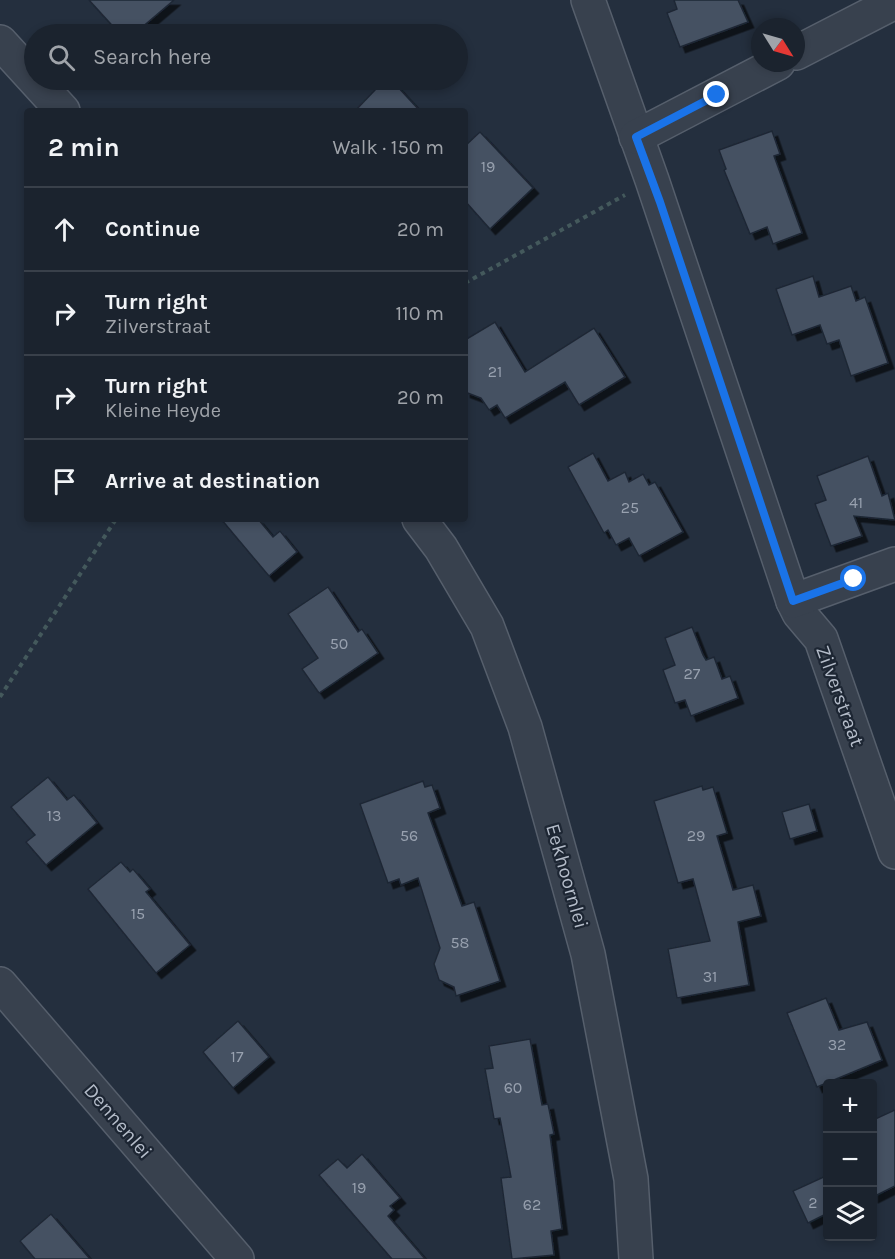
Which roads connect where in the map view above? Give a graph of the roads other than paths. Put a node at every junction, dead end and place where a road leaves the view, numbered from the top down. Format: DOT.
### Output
graph roads {
  1 [pos="588,0"];
  2 [pos="895,2"];
  3 [pos="0,42"];
  4 [pos="805,48"];
  5 [pos="24,68"];
  6 [pos="761,72"];
  7 [pos="44,90"];
  8 [pos="60,108"];
  9 [pos="636,137"];
  10 [pos="421,522"];
  11 [pos="895,564"];
  12 [pos="793,601"];
  13 [pos="895,852"];
  14 [pos="0,984"];
  15 [pos="237,1259"];
  16 [pos="636,1259"];
  1 -- 9 [label="street, Zilverstraat"];
  2 -- 4 [label="street"];
  3 -- 5 [label="street"];
  6 -- 9 [label="street"];
  7 -- 8 [label="street"];
  9 -- 12 [label="street, Zilverstraat"];
  10 -- 16 [label="street, Eekhoornlei"];
  11 -- 12 [label="street"];
  12 -- 13 [label="street, Zilverstraat"];
  14 -- 15 [label="street, Dennenlei"];
}
